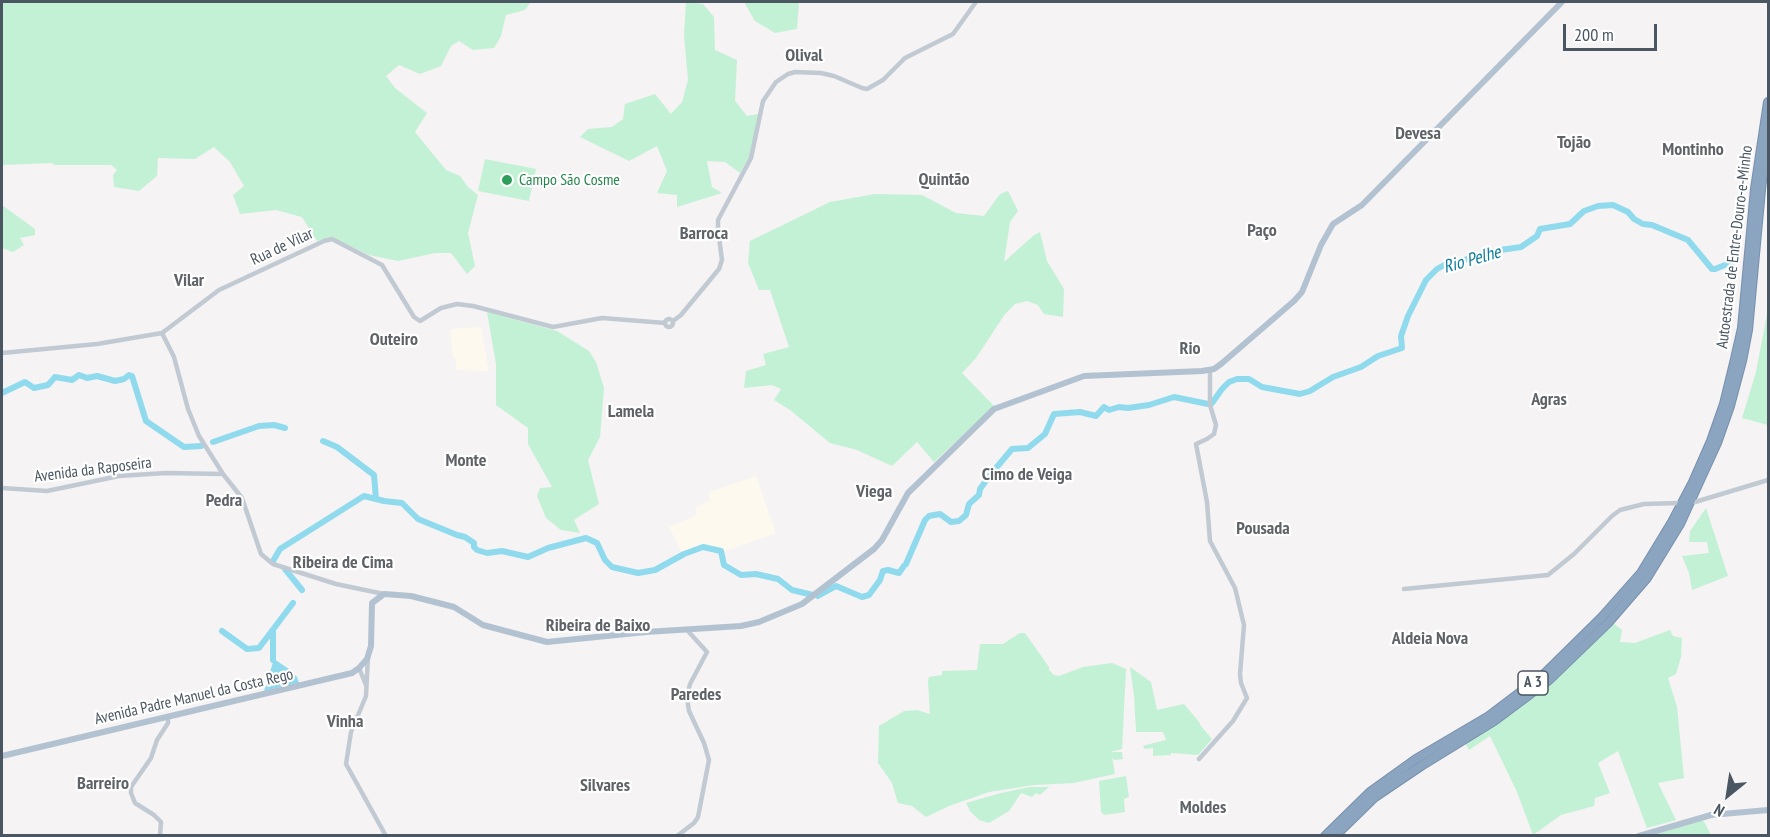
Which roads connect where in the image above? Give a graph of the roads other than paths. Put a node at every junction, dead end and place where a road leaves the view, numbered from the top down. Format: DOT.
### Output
graph roads {
  1 [pos="976,2"];
  2 [pos="1562,2"];
  3 [pos="1768,102"];
  4 [pos="1768,130"];
  5 [pos="162,333"];
  6 [pos="2,352"];
  7 [pos="1210,370"];
  8 [pos="223,474"];
  9 [pos="1768,480"];
  10 [pos="2,488"];
  11 [pos="1695,502"];
  12 [pos="1680,503"];
  13 [pos="1404,589"];
  14 [pos="367,590"];
  15 [pos="384,594"];
  16 [pos="374,601"];
  17 [pos="687,630"];
  18 [pos="368,656"];
  19 [pos="359,668"];
  20 [pos="352,673"];
  21 [pos="365,677"];
  22 [pos="168,717"];
  23 [pos="2,756"];
  24 [pos="1198,759"];
  25 [pos="1768,810"];
  26 [pos="160,836"];
  27 [pos="386,836"];
  28 [pos="677,836"];
  29 [pos="1325,836"];
  30 [pos="1335,836"];
  31 [pos="1639,836"];
  1 -- 5 [label="street, Rua de Vilar"];
  2 -- 7 [label="main road"];
  3 -- 29 [label="highway, Autoestrada de Entre-Douro-e-Minho / A 3"];
  4 -- 30 [label="highway, Autoestrada de Entre-Douro-e-Minho / A 3"];
  5 -- 6 [label="street, Rua de Vilar"];
  5 -- 8 [label="street"];
  7 -- 17 [label="main road"];
  7 -- 24 [label="street"];
  8 -- 10 [label="street, Avenida da Raposeira"];
  8 -- 14 [label="street"];
  9 -- 11 [label="street"];
  12 -- 13 [label="street"];
  14 -- 15 [label="street"];
  14 -- 16 [label="street"];
  15 -- 16 [label="main road"];
  15 -- 17 [label="main road"];
  16 -- 18 [label="main road, Avenida Padre Manuel da Costa Rego"];
  17 -- 28 [label="street"];
  18 -- 19 [label="main road, Avenida Padre Manuel da Costa Rego"];
  18 -- 21 [label="street"];
  19 -- 20 [label="main road, Avenida Padre Manuel da Costa Rego"];
  19 -- 21 [label="street"];
  20 -- 21 [label="street"];
  20 -- 22 [label="main road, Avenida Padre Manuel da Costa Rego"];
  21 -- 27 [label="street"];
  22 -- 23 [label="main road, Avenida Padre Manuel da Costa Rego"];
  22 -- 26 [label="street"];
  25 -- 31 [label="main road"];
}
